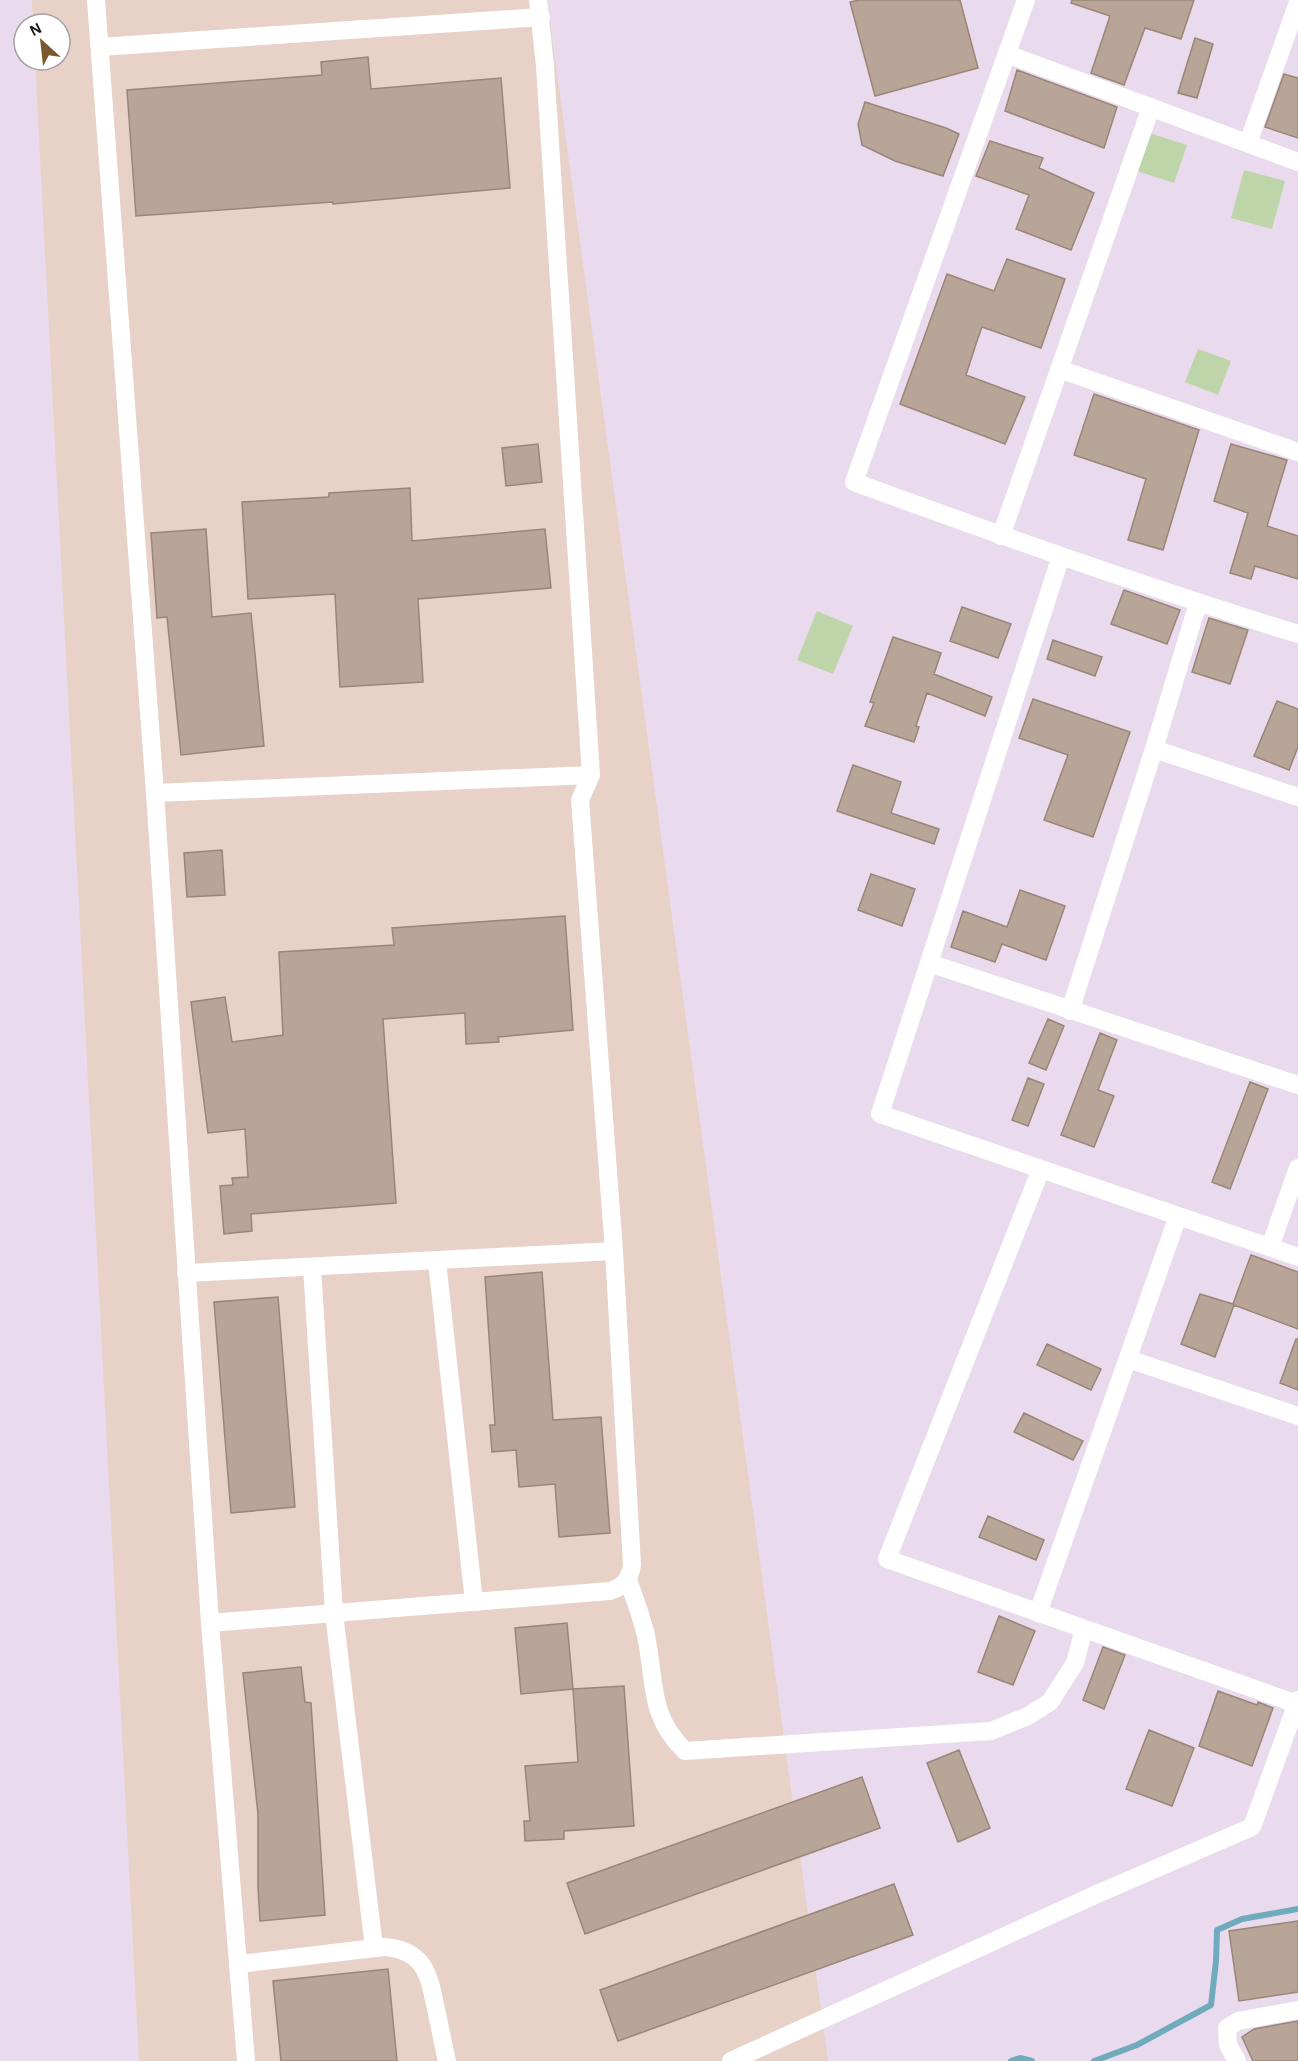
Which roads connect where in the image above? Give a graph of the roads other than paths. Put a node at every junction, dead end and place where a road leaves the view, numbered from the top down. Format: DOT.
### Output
graph roads {
  1 [pos="96,0"];
  2 [pos="1026,0"];
  3 [pos="1292,4"];
  4 [pos="539,8"];
  5 [pos="100,47"];
  6 [pos="1007,54"];
  7 [pos="1151,107"];
  8 [pos="1248,143"];
  9 [pos="1298,162"];
  10 [pos="1059,369"];
  11 [pos="1298,452"];
  12 [pos="1001,536"];
  13 [pos="1061,556"];
  14 [pos="1198,603"];
  15 [pos="1298,634"];
  16 [pos="1154,749"];
  17 [pos="591,774"];
  18 [pos="155,794"];
  19 [pos="1298,797"];
  20 [pos="929,963"];
  21 [pos="1070,1011"];
  22 [pos="1298,1085"];
  23 [pos="1298,1168"];
  24 [pos="1041,1169"];
  25 [pos="1178,1216"];
  26 [pos="1270,1247"];
  27 [pos="614,1251"];
  28 [pos="1298,1257"];
  29 [pos="437,1260"];
  30 [pos="312,1267"];
  31 [pos="186,1273"];
  32 [pos="1128,1359"];
  33 [pos="1298,1416"];
  34 [pos="628,1579"];
  35 [pos="474,1602"];
  36 [pos="334,1613"];
  37 [pos="1038,1613"];
  38 [pos="210,1623"];
  39 [pos="1084,1629"];
  40 [pos="1297,1702"];
  41 [pos="374,1948"];
  42 [pos="239,1964"];
  43 [pos="1298,2010"];
  44 [pos="246,2061"];
  45 [pos="447,2061"];
  46 [pos="731,2061"];
  47 [pos="1237,2061"];
  1 -- 5 [label="street"];
  2 -- 6 [label="street"];
  3 -- 8 [label="street"];
  4 -- 5 [label="street"];
  4 -- 17 [label="street"];
  5 -- 18 [label="street"];
  6 -- 7 [label="street"];
  6 -- 12 [label="street"];
  7 -- 8 [label="street"];
  7 -- 10 [label="street"];
  8 -- 9 [label="street"];
  10 -- 11 [label="street"];
  10 -- 12 [label="street"];
  12 -- 13 [label="street"];
  13 -- 14 [label="street"];
  13 -- 20 [label="street"];
  14 -- 15 [label="street"];
  14 -- 16 [label="street"];
  16 -- 19 [label="street"];
  16 -- 21 [label="street"];
  17 -- 18 [label="street"];
  17 -- 27 [label="street"];
  18 -- 31 [label="street"];
  20 -- 21 [label="street"];
  20 -- 24 [label="street"];
  21 -- 22 [label="street"];
  23 -- 26 [label="street"];
  24 -- 25 [label="street"];
  24 -- 37 [label="street"];
  25 -- 26 [label="street"];
  25 -- 32 [label="street"];
  26 -- 28 [label="street"];
  27 -- 29 [label="street"];
  27 -- 34 [label="street"];
  29 -- 30 [label="street"];
  29 -- 35 [label="street"];
  30 -- 31 [label="street"];
  30 -- 36 [label="street"];
  31 -- 38 [label="street"];
  32 -- 33 [label="street"];
  32 -- 37 [label="street"];
  34 -- 35 [label="street"];
  34 -- 39 [label="street"];
  35 -- 36 [label="street"];
  36 -- 38 [label="street"];
  36 -- 41 [label="street"];
  37 -- 39 [label="street"];
  38 -- 42 [label="street"];
  39 -- 40 [label="street"];
  40 -- 46 [label="street"];
  41 -- 42 [label="street"];
  41 -- 45 [label="street"];
  42 -- 44 [label="street"];
  43 -- 47 [label="street"];
}
